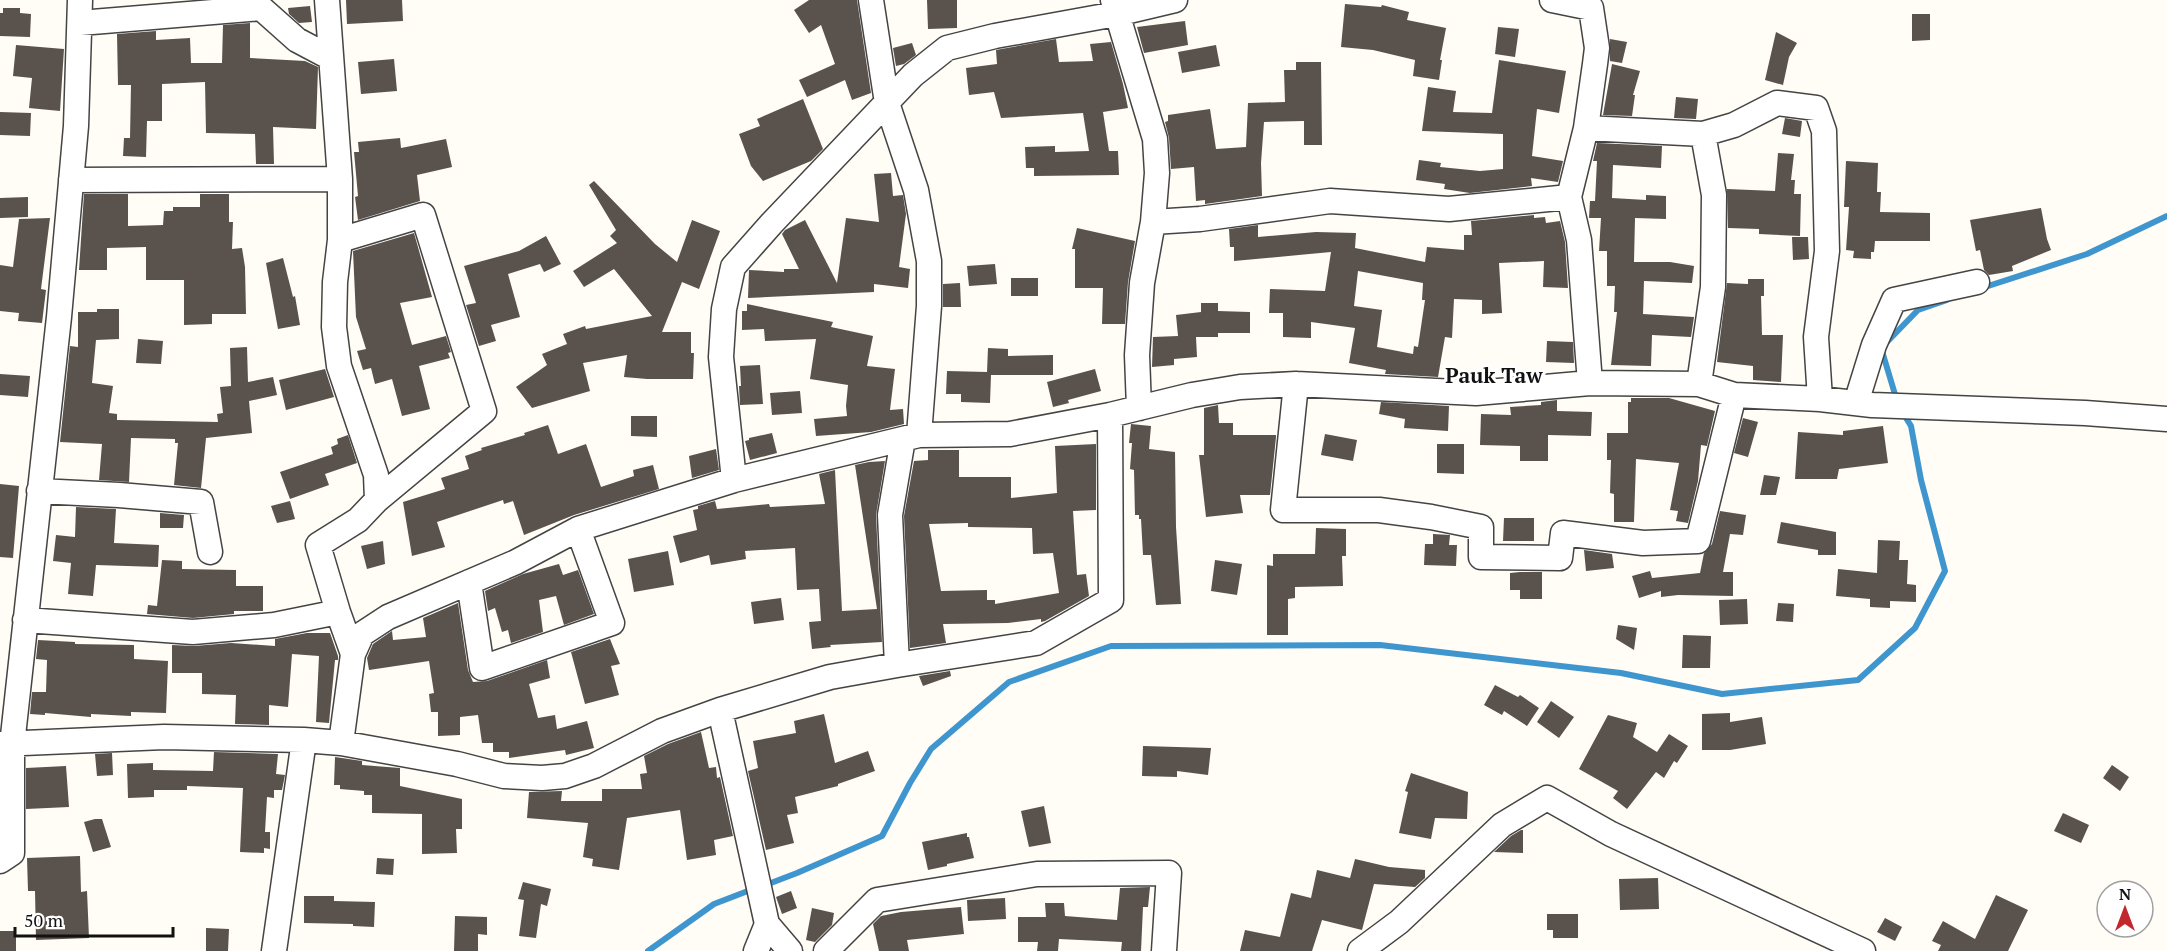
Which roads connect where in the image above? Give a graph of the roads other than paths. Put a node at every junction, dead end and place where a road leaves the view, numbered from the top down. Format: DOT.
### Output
graph roads {
  1 [pos="327,0"];
  2 [pos="871,0"];
  3 [pos="1175,0"];
  4 [pos="1552,0"];
  5 [pos="1602,0"];
  6 [pos="1114,7"];
  7 [pos="80,11"];
  8 [pos="1594,35"];
  9 [pos="331,58"];
  10 [pos="887,103"];
  11 [pos="1586,128"];
  12 [pos="1703,134"];
  13 [pos="340,179"];
  14 [pos="71,180"];
  15 [pos="1569,197"];
  16 [pos="1153,222"];
  17 [pos="340,240"];
  18 [pos="1977,282"];
  19 [pos="1590,383"];
  20 [pos="1296,384"];
  21 [pos="1699,384"];
  22 [pos="1734,395"];
  23 [pos="1820,399"];
  24 [pos="1864,404"];
  25 [pos="1139,408"];
  26 [pos="1110,415"];
  27 [pos="2167,419"];
  28 [pos="911,437"];
  29 [pos="734,480"];
  30 [pos="39,491"];
  31 [pos="377,500"];
  32 [pos="578,529"];
  33 [pos="210,552"];
  34 [pos="469,582"];
  35 [pos="338,612"];
  36 [pos="26,620"];
  37 [pos="352,654"];
  38 [pos="897,665"];
  39 [pos="720,710"];
  40 [pos="304,740"];
  41 [pos="7,743"];
  42 [pos="341,743"];
  43 [pos="0,861"];
  44 [pos="767,924"];
  45 [pos="274,951"];
  46 [pos="756,951"];
  47 [pos="790,951"];
  48 [pos="826,951"];
  49 [pos="1164,951"];
  50 [pos="1360,951"];
  51 [pos="1863,951"];
  1 -- 9 [label="street"];
  2 -- 10 [label="street"];
  3 -- 6 [label="street"];
  4 -- 8 [label="street"];
  5 -- 8 [label="street"];
  6 -- 10 [label="street"];
  6 -- 16 [label="street"];
  7 -- 9 [label="street"];
  7 -- 14 [label="street"];
  8 -- 11 [label="street"];
  9 -- 13 [label="street"];
  10 -- 28 [label="street"];
  10 -- 29 [label="street"];
  11 -- 12 [label="street"];
  11 -- 15 [label="street"];
  12 -- 21 [label="street"];
  12 -- 23 [label="street"];
  13 -- 14 [label="street"];
  13 -- 17 [label="street"];
  14 -- 30 [label="street"];
  15 -- 16 [label="street"];
  15 -- 19 [label="street"];
  16 -- 25 [label="street"];
  17 -- 31 [label="street"];
  17 -- 31 [label="street"];
  18 -- 24 [label="street"];
  19 -- 20 [label="street"];
  19 -- 21 [label="street"];
  20 -- 22 [label="street"];
  20 -- 25 [label="street"];
  21 -- 22 [label="street"];
  22 -- 23 [label="street"];
  23 -- 24 [label="street"];
  24 -- 27 [label="street"];
  25 -- 26 [label="street"];
  26 -- 28 [label="street"];
  26 -- 38 [label="street"];
  28 -- 29 [label="street"];
  28 -- 38 [label="street"];
  29 -- 32 [label="street"];
  30 -- 33 [label="street"];
  30 -- 36 [label="street"];
  31 -- 35 [label="street"];
  32 -- 34 [label="street"];
  32 -- 34 [label="street"];
  34 -- 37 [label="street"];
  35 -- 36 [label="street"];
  35 -- 37 [label="street"];
  36 -- 41 [label="street"];
  37 -- 42 [label="street"];
  38 -- 39 [label="street"];
  39 -- 42 [label="street"];
  39 -- 44 [label="street"];
  40 -- 41 [label="street"];
  40 -- 42 [label="street"];
  40 -- 45 [label="street"];
  41 -- 43 [label="street"];
  44 -- 46 [label="street"];
  44 -- 47 [label="street"];
  48 -- 49 [label="street"];
  50 -- 51 [label="street"];
}
